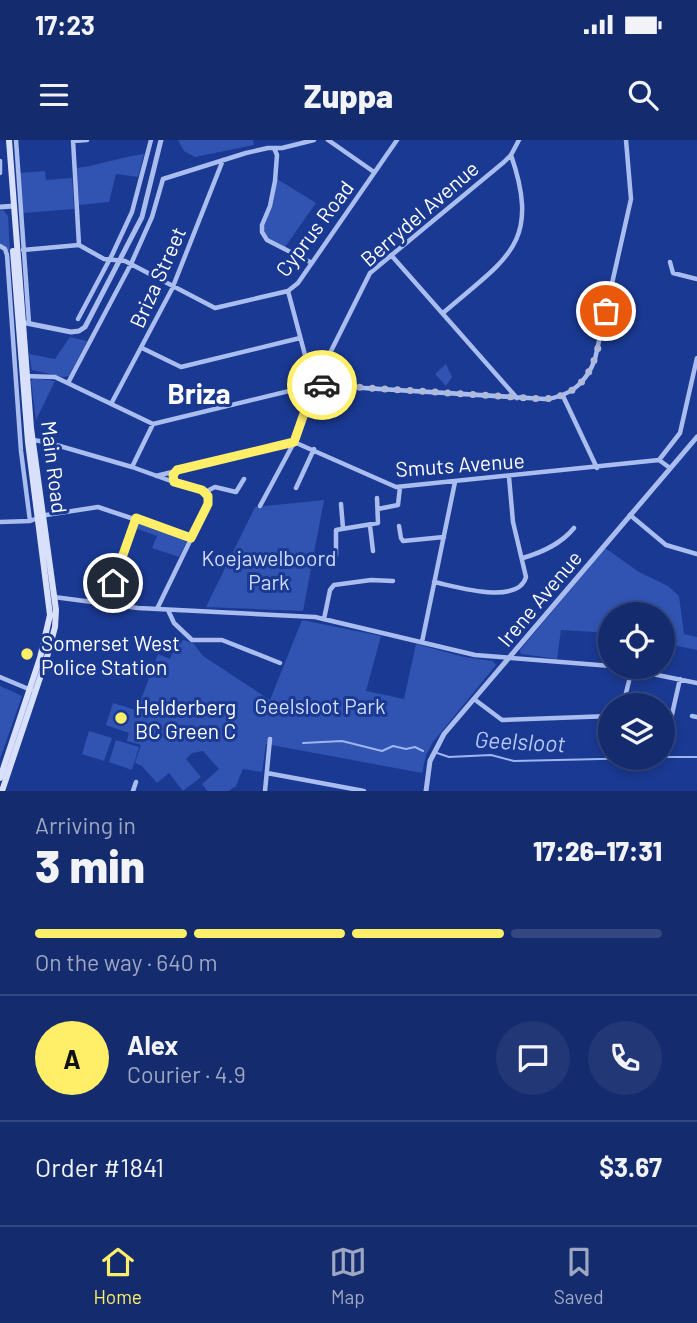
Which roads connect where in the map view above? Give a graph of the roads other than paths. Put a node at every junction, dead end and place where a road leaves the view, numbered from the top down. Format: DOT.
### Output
graph roads {
  1 [pos="7,140"];
  2 [pos="16,140"];
  3 [pos="87,140"];
  4 [pos="151,140"];
  5 [pos="161,140"];
  6 [pos="314,140"];
  7 [pos="328,140"];
  8 [pos="397,140"];
  9 [pos="519,140"];
  10 [pos="626,140"];
  11 [pos="73,141"];
  12 [pos="274,148"];
  13 [pos="511,155"];
  14 [pos="224,159"];
  15 [pos="0,161"];
  16 [pos="0,173"];
  17 [pos="374,173"];
  18 [pos="12,206"];
  19 [pos="0,207"];
  20 [pos="79,245"];
  21 [pos="2,247"];
  22 [pos="23,250"];
  23 [pos="391,255"];
  24 [pos="110,260"];
  25 [pos="120,261"];
  26 [pos="312,262"];
  27 [pos="670,262"];
  28 [pos="131,264"];
  29 [pos="697,279"];
  30 [pos="173,286"];
  31 [pos="288,291"];
  32 [pos="443,313"];
  33 [pos="78,320"];
  34 [pos="23,323"];
  35 [pos="300,338"];
  36 [pos="142,348"];
  37 [pos="697,358"];
  38 [pos="308,372"];
  39 [pos="320,372"];
  40 [pos="24,376"];
  41 [pos="68,383"];
  42 [pos="314,385"];
  43 [pos="564,396"];
  44 [pos="517,398"];
  45 [pos="111,404"];
  46 [pos="153,424"];
  47 [pos="697,438"];
  48 [pos="33,440"];
  49 [pos="294,442"];
  50 [pos="314,449"];
  51 [pos="659,460"];
  52 [pos="132,467"];
  53 [pos="597,468"];
  54 [pos="670,468"];
  55 [pos="177,470"];
  56 [pos="156,476"];
  57 [pos="509,477"];
  58 [pos="244,479"];
  59 [pos="174,482"];
  60 [pos="455,482"];
  61 [pos="400,487"];
  62 [pos="296,488"];
  63 [pos="205,492"];
  64 [pos="377,498"];
  65 [pos="341,504"];
  66 [pos="260,506"];
  67 [pos="378,509"];
  68 [pos="630,515"];
  69 [pos="41,517"];
  70 [pos="136,518"];
  71 [pos="30,521"];
  72 [pos="0,522"];
  73 [pos="370,526"];
  74 [pos="399,526"];
  75 [pos="343,528"];
  76 [pos="574,528"];
  77 [pos="444,537"];
  78 [pos="191,538"];
  79 [pos="373,551"];
  80 [pos="697,554"];
  81 [pos="336,555"];
  82 [pos="523,558"];
  83 [pos="393,582"];
  84 [pos="434,582"];
  85 [pos="52,597"];
  86 [pos="106,604"];
  87 [pos="157,609"];
  88 [pos="168,610"];
  89 [pos="324,619"];
  90 [pos="422,642"];
  91 [pos="509,657"];
  92 [pos="280,663"];
  93 [pos="598,665"];
  94 [pos="0,677"];
  95 [pos="675,678"];
  96 [pos="680,679"];
  97 [pos="697,683"];
  98 [pos="32,691"];
  99 [pos="474,698"];
  100 [pos="675,701"];
  101 [pos="598,716"];
  102 [pos="270,738"];
  103 [pos="267,773"];
  104 [pos="0,778"];
  105 [pos="136,782"];
  106 [pos="2,791"];
  107 [pos="133,791"];
  108 [pos="265,791"];
  109 [pos="364,791"];
  110 [pos="426,791"];
  1 -- 18 [label="main road, Main Road"];
  2 -- 22 [label="street"];
  3 -- 11 [label="street"];
  4 -- 24 [label="street"];
  5 -- 25 [label="street"];
  6 -- 12 [label="street"];
  7 -- 17 [label="street"];
  8 -- 17 [label="street, Cyprus Road"];
  9 -- 13 [label="street, Berrydel Avenue"];
  10 -- 43 [label="street"];
  11 -- 20 [label="street"];
  12 -- 14 [label="street"];
  12 -- 26 [label="street"];
  13 -- 23 [label="street, Berrydel Avenue"];
  13 -- 32 [label="street"];
  14 -- 28 [label="street"];
  14 -- 30 [label="street, Briza Street"];
  15 -- 16 [label="street"];
  17 -- 26 [label="street, Cyprus Road"];
  18 -- 19 [label="street"];
  18 -- 34 [label="main road, Main Road"];
  20 -- 22 [label="street"];
  20 -- 24 [label="street"];
  21 -- 71 [label="street"];
  22 -- 34 [label="street"];
  23 -- 32 [label="street"];
  23 -- 39 [label="street, Berrydel Avenue"];
  24 -- 25 [label="street, Cyprus Road"];
  24 -- 33 [label="street"];
  25 -- 28 [label="street, Cyprus Road"];
  25 -- 34 [label="street"];
  26 -- 31 [label="street, Cyprus Road"];
  27 -- 29 [label="street"];
  28 -- 30 [label="street, Cyprus Road"];
  28 -- 41 [label="street"];
  30 -- 31 [label="street, Cyprus Road"];
  30 -- 36 [label="street, Briza Street"];
  31 -- 35 [label="street"];
  32 -- 44 [label="street"];
  34 -- 40 [label="main road, Main Road"];
  35 -- 36 [label="street"];
  35 -- 38 [label="street"];
  36 -- 45 [label="street, Briza Street"];
  37 -- 51 [label="street"];
  38 -- 39 [label="street"];
  38 -- 42 [label="street"];
  39 -- 42 [label="street, Berrydel Avenue"];
  40 -- 41 [label="street"];
  40 -- 48 [label="main road, Main Road"];
  40 -- 69 [label="main road, Main Road"];
  41 -- 45 [label="street"];
  42 -- 44 [label="street"];
  42 -- 46 [label="street"];
  42 -- 49 [label="street, Berrydel Avenue"];
  43 -- 44 [label="street"];
  43 -- 53 [label="street"];
  45 -- 46 [label="street"];
  46 -- 52 [label="street"];
  47 -- 54 [label="street, Irene Avenue"];
  48 -- 52 [label="street"];
  48 -- 69 [label="main road, Main Road"];
  49 -- 50 [label="street, Smuts Avenue"];
  49 -- 55 [label="street"];
  49 -- 66 [label="street, Berrydel Avenue"];
  50 -- 61 [label="street, Smuts Avenue"];
  50 -- 62 [label="street"];
  51 -- 53 [label="street, Smuts Avenue"];
  51 -- 54 [label="street"];
  52 -- 56 [label="street"];
  53 -- 57 [label="street, Smuts Avenue"];
  54 -- 68 [label="street, Irene Avenue"];
  55 -- 56 [label="street"];
  55 -- 59 [label="street"];
  56 -- 59 [label="street"];
  57 -- 60 [label="street, Smuts Avenue"];
  57 -- 82 [label="street"];
  58 -- 63 [label="street"];
  59 -- 63 [label="street"];
  60 -- 61 [label="street, Smuts Avenue"];
  60 -- 77 [label="street"];
  61 -- 67 [label="street"];
  63 -- 78 [label="street"];
  64 -- 67 [label="street"];
  65 -- 75 [label="street"];
  67 -- 73 [label="street"];
  68 -- 80 [label="street"];
  68 -- 91 [label="street, Irene Avenue"];
  69 -- 70 [label="street"];
  69 -- 71 [label="street"];
  69 -- 85 [label="main road, Main Road"];
  70 -- 78 [label="street"];
  70 -- 86 [label="street"];
  71 -- 72 [label="street"];
  73 -- 75 [label="street"];
  73 -- 79 [label="street"];
  74 -- 77 [label="street"];
  75 -- 81 [label="street"];
  76 -- 82 [label="street"];
  77 -- 84 [label="street"];
  78 -- 87 [label="street"];
  82 -- 84 [label="street"];
  83 -- 89 [label="street"];
  84 -- 90 [label="street"];
  85 -- 86 [label="street"];
  85 -- 98 [label="main road, Main Road"];
  86 -- 87 [label="street"];
  87 -- 88 [label="street"];
  88 -- 89 [label="street"];
  88 -- 92 [label="street"];
  89 -- 90 [label="street"];
  90 -- 91 [label="street"];
  91 -- 93 [label="street"];
  91 -- 99 [label="street, Irene Avenue"];
  94 -- 98 [label="street"];
  95 -- 96 [label="street"];
  96 -- 97 [label="street"];
  96 -- 100 [label="street"];
  98 -- 104 [label="main road, Main Road"];
  98 -- 106 [label="main road, Main Road"];
  99 -- 101 [label="street"];
  99 -- 110 [label="street, Irene Avenue"];
  102 -- 103 [label="street"];
  103 -- 108 [label="street"];
  103 -- 109 [label="street"];
  105 -- 107 [label="street"];
}
